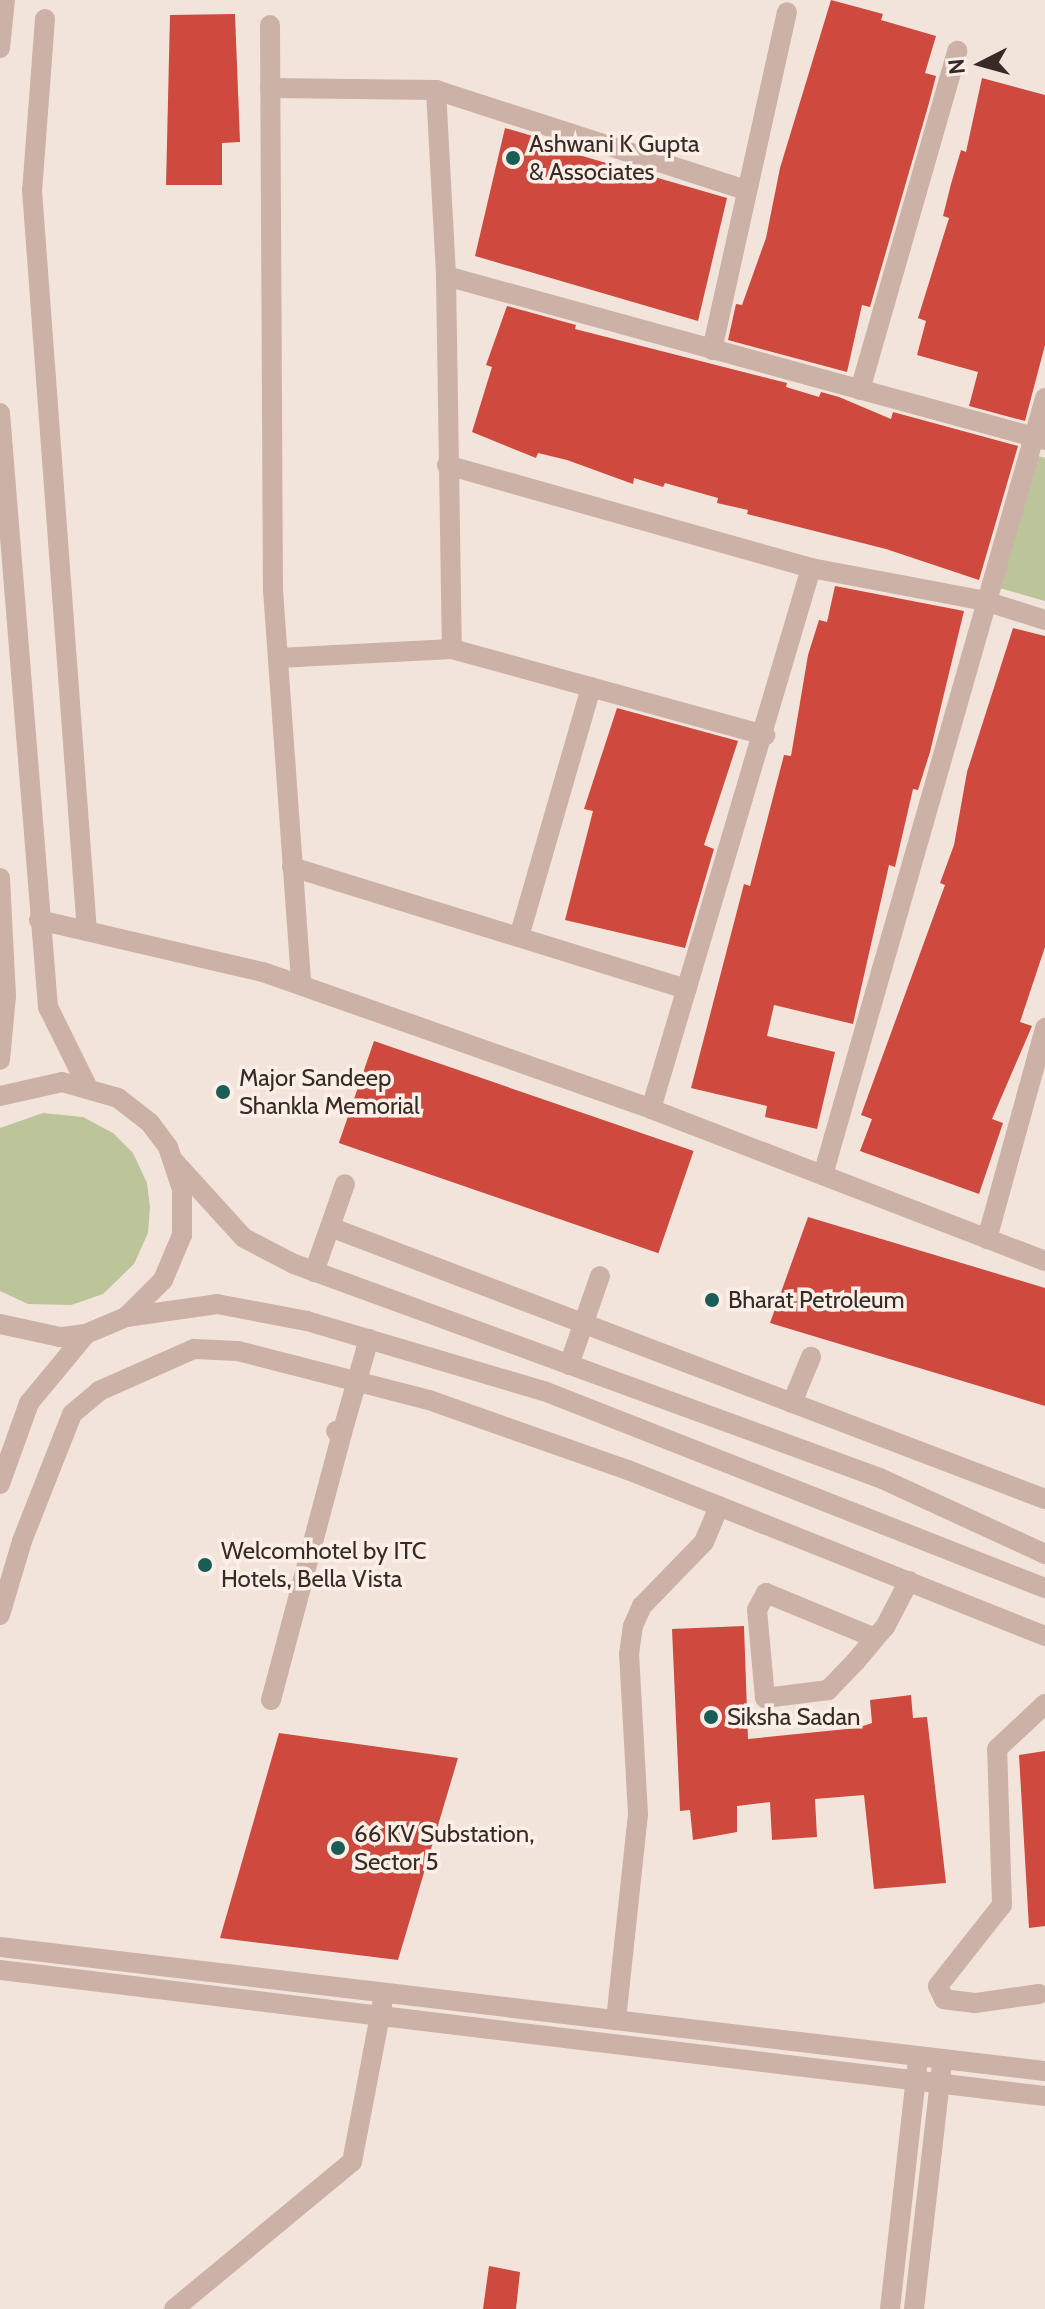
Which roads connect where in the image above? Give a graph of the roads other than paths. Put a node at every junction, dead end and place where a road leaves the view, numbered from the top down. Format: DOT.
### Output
graph roads {
  1 [pos="5,0"];
  2 [pos="787,12"];
  3 [pos="45,19"];
  4 [pos="270,25"];
  5 [pos="0,48"];
  6 [pos="957,51"];
  7 [pos="270,88"];
  8 [pos="436,90"];
  9 [pos="745,190"];
  10 [pos="446,276"];
  11 [pos="712,350"];
  12 [pos="860,390"];
  13 [pos="1045,398"];
  14 [pos="0,413"];
  15 [pos="1040,439"];
  16 [pos="447,465"];
  17 [pos="811,568"];
  18 [pos="985,601"];
  19 [pos="1045,620"];
  20 [pos="452,649"];
  21 [pos="278,658"];
  22 [pos="591,687"];
  23 [pos="765,735"];
  24 [pos="292,867"];
  25 [pos="0,878"];
  26 [pos="39,920"];
  27 [pos="87,931"];
  28 [pos="519,937"];
  29 [pos="301,985"];
  30 [pos="687,989"];
  31 [pos="1045,1028"];
  32 [pos="0,1060"];
  33 [pos="87,1086"];
  34 [pos="0,1096"];
  35 [pos="651,1109"];
  36 [pos="172,1159"];
  37 [pos="823,1175"];
  38 [pos="345,1184"];
  39 [pos="330,1227"];
  40 [pos="987,1239"];
  41 [pos="1045,1261"];
  42 [pos="314,1272"];
  43 [pos="600,1276"];
  44 [pos="126,1317"];
  45 [pos="0,1324"];
  46 [pos="583,1324"];
  47 [pos="86,1334"];
  48 [pos="369,1339"];
  49 [pos="811,1357"];
  50 [pos="569,1365"];
  51 [pos="358,1380"];
  52 [pos="792,1403"];
  53 [pos="0,1484"];
  54 [pos="1045,1499"];
  55 [pos="719,1506"];
  56 [pos="1045,1554"];
  57 [pos="909,1581"];
  58 [pos="1045,1588"];
  59 [pos="0,1615"];
  60 [pos="1045,1636"];
  61 [pos="875,1638"];
  62 [pos="271,1700"];
  63 [pos="1045,1704"];
  64 [pos="0,1947"];
  65 [pos="0,1970"];
  66 [pos="384,1992"];
  67 [pos="1039,1994"];
  68 [pos="380,2015"];
  69 [pos="616,2020"];
  70 [pos="919,2056"];
  71 [pos="943,2059"];
  72 [pos="1045,2071"];
  73 [pos="916,2080"];
  74 [pos="940,2083"];
  75 [pos="1045,2096"];
  76 [pos="174,2309"];
  77 [pos="890,2309"];
  78 [pos="914,2309"];
  1 -- 5 [label="street"];
  2 -- 9 [label="street"];
  3 -- 27 [label="street"];
  4 -- 7 [label="street"];
  6 -- 12 [label="street"];
  7 -- 8 [label="street"];
  7 -- 21 [label="street"];
  8 -- 9 [label="street"];
  8 -- 10 [label="street"];
  9 -- 11 [label="street"];
  10 -- 11 [label="street"];
  10 -- 16 [label="street"];
  11 -- 12 [label="street"];
  12 -- 15 [label="street"];
  13 -- 15 [label="street"];
  14 -- 26 [label="street"];
  15 -- 18 [label="street"];
  16 -- 17 [label="street"];
  16 -- 20 [label="street"];
  17 -- 18 [label="street"];
  17 -- 23 [label="street"];
  18 -- 19 [label="street"];
  18 -- 37 [label="street"];
  20 -- 21 [label="street"];
  20 -- 22 [label="street"];
  21 -- 24 [label="street"];
  22 -- 23 [label="street"];
  22 -- 28 [label="street"];
  23 -- 30 [label="street"];
  24 -- 28 [label="street"];
  24 -- 29 [label="street"];
  25 -- 32 [label="street"];
  26 -- 27 [label="street"];
  26 -- 33 [label="street"];
  27 -- 29 [label="street"];
  28 -- 30 [label="street"];
  29 -- 35 [label="street"];
  30 -- 35 [label="street"];
  31 -- 40 [label="street"];
  33 -- 34 [label="street"];
  33 -- 36 [label="street"];
  35 -- 37 [label="street"];
  36 -- 42 [label="street"];
  36 -- 44 [label="street"];
  37 -- 40 [label="street"];
  38 -- 39 [label="street"];
  39 -- 42 [label="street"];
  39 -- 46 [label="street"];
  40 -- 41 [label="street"];
  42 -- 50 [label="street"];
  43 -- 46 [label="street"];
  44 -- 47 [label="street"];
  44 -- 48 [label="street"];
  45 -- 47 [label="street"];
  46 -- 50 [label="street"];
  46 -- 52 [label="street"];
  47 -- 53 [label="street"];
  48 -- 51 [label="street"];
  48 -- 58 [label="street"];
  49 -- 52 [label="street"];
  50 -- 56 [label="street"];
  51 -- 55 [label="street"];
  51 -- 59 [label="street"];
  51 -- 62 [label="street"];
  52 -- 54 [label="street"];
  55 -- 57 [label="street"];
  55 -- 69 [label="street"];
  57 -- 60 [label="street"];
  57 -- 61 [label="street"];
  61 -- 61 [label="street"];
  63 -- 67 [label="street"];
  64 -- 66 [label="street"];
  65 -- 68 [label="street"];
  66 -- 68 [label="street"];
  66 -- 69 [label="street"];
  68 -- 73 [label="street"];
  68 -- 76 [label="street"];
  69 -- 70 [label="street"];
  70 -- 71 [label="street"];
  70 -- 73 [label="street"];
  71 -- 72 [label="street"];
  71 -- 74 [label="street"];
  73 -- 74 [label="street"];
  73 -- 77 [label="street"];
  74 -- 75 [label="street"];
  74 -- 78 [label="street"];
}
